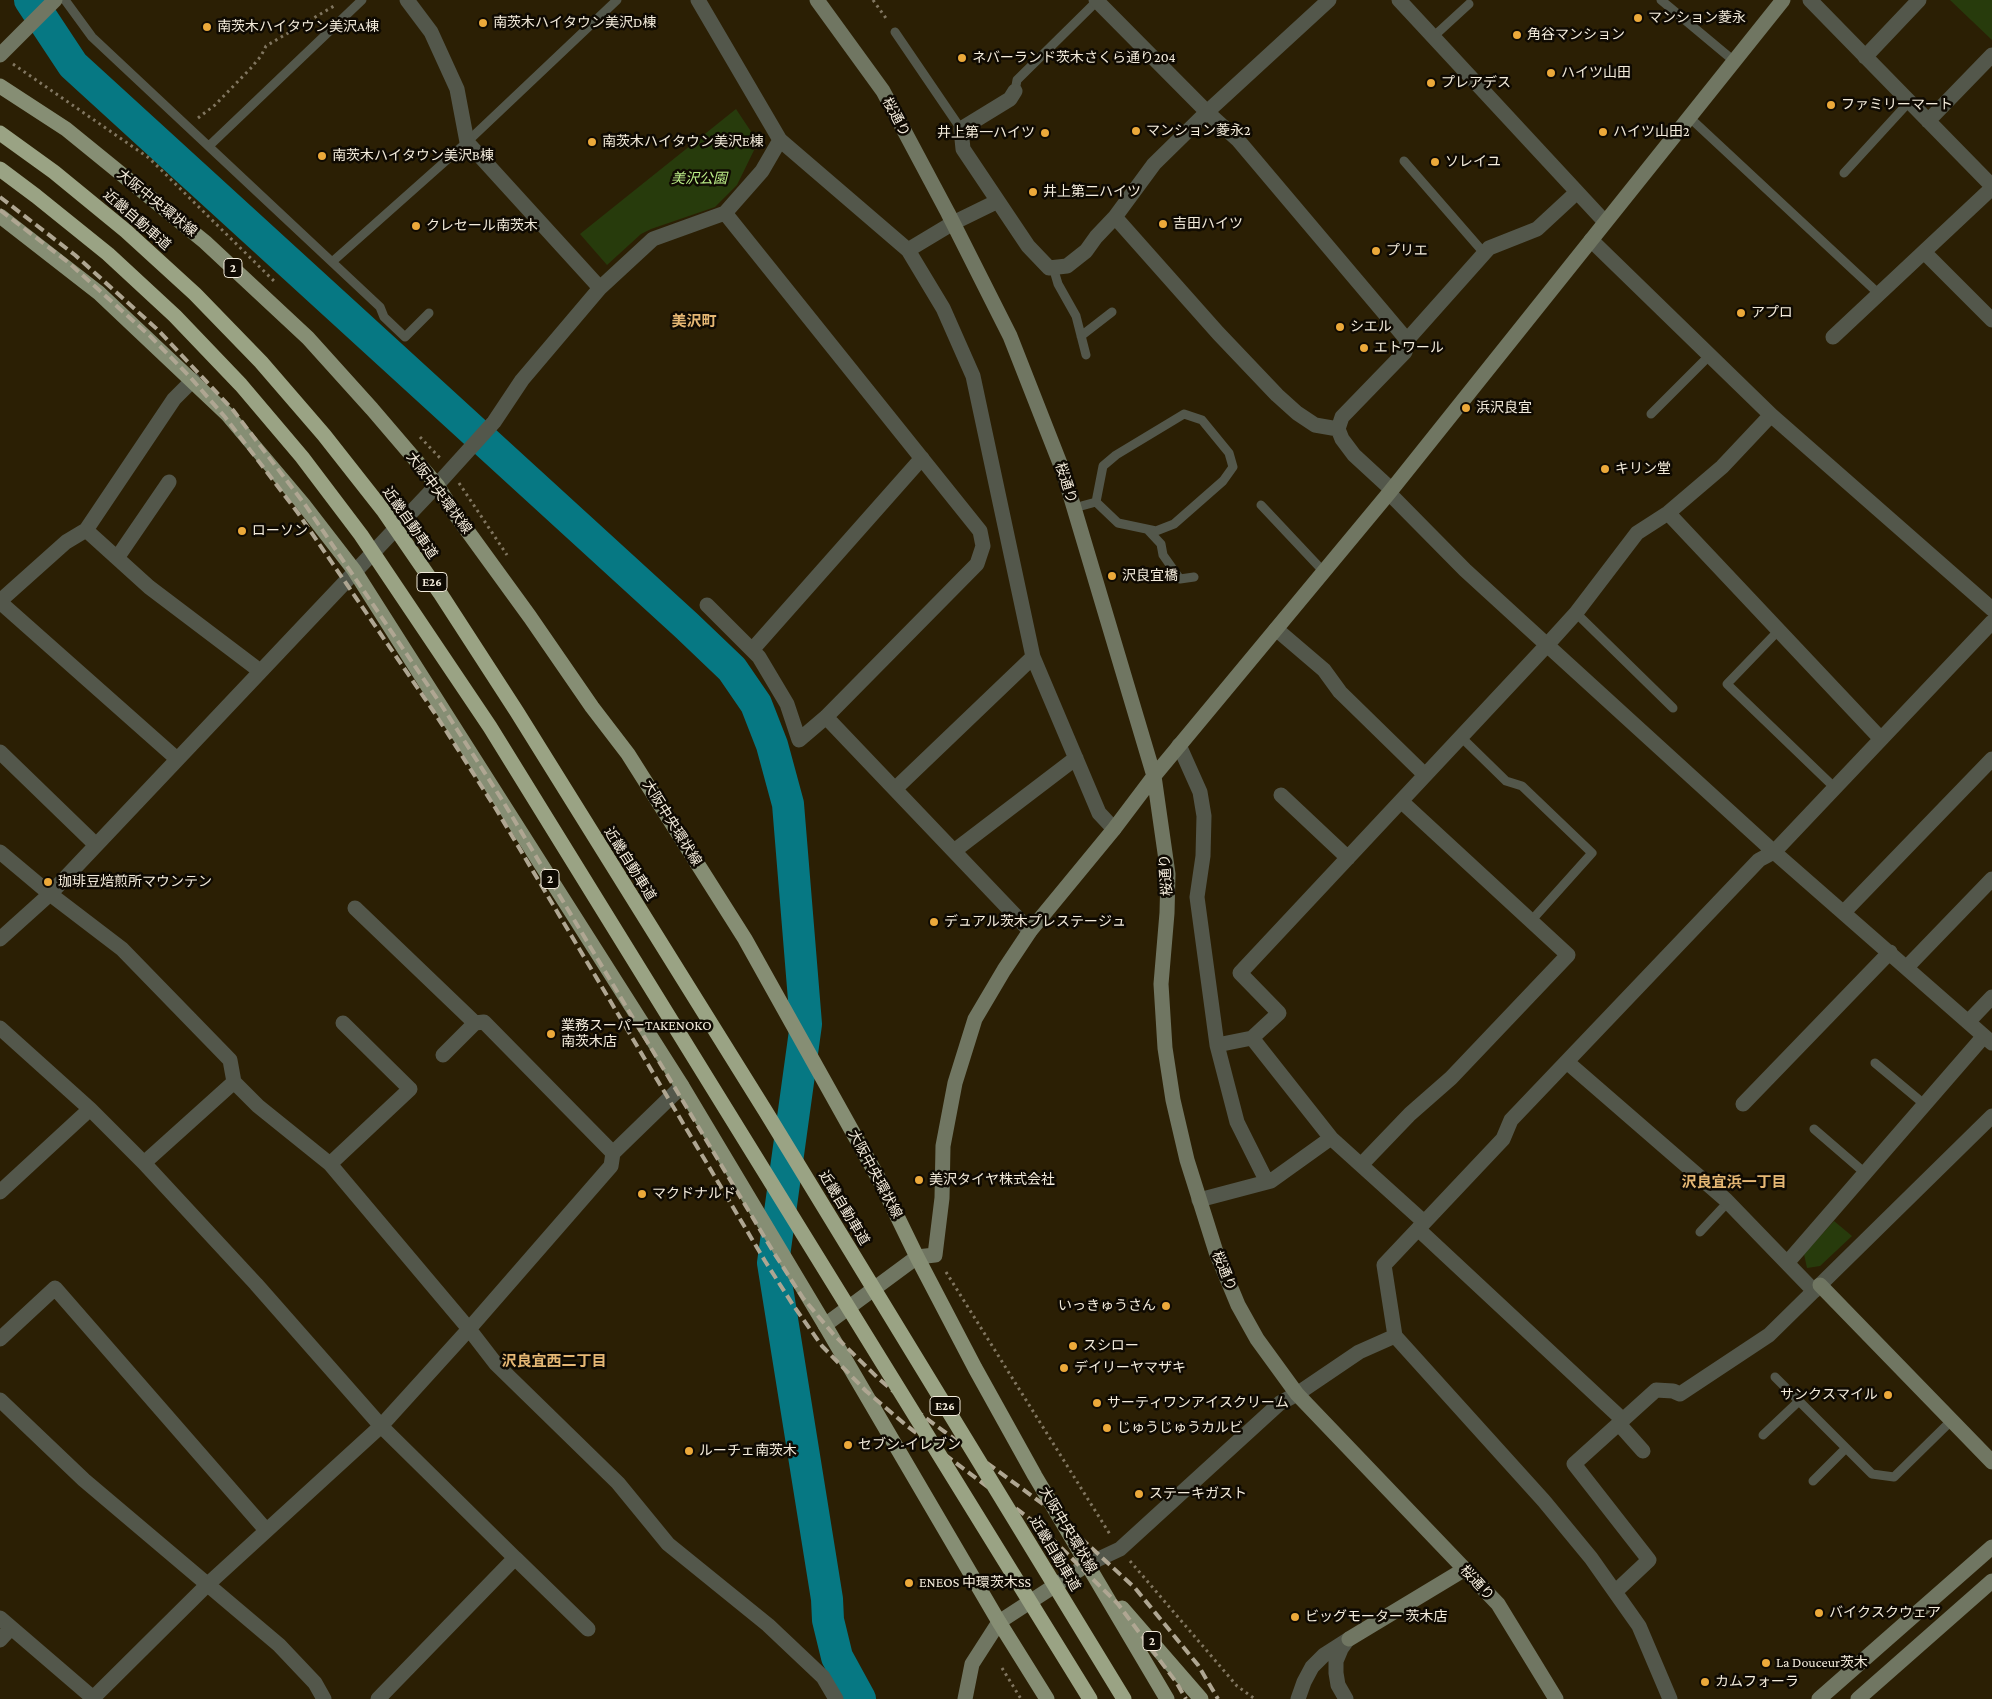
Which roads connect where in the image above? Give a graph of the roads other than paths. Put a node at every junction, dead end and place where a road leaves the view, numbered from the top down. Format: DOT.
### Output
graph roads {
  1 [pos="58,0"];
  2 [pos="362,0"];
  3 [pos="407,0"];
  4 [pos="617,0"];
  5 [pos="698,0"];
  6 [pos="817,0"];
  7 [pos="1097,0"];
  8 [pos="1329,0"];
  9 [pos="1399,0"];
  10 [pos="1661,0"];
  11 [pos="1783,0"];
  12 [pos="1810,0"];
  13 [pos="1919,0"];
  14 [pos="1469,4"];
  15 [pos="895,32"];
  16 [pos="1434,37"];
  17 [pos="4,52"];
  18 [pos="1992,55"];
  19 [pos="1865,57"];
  20 [pos="1734,61"];
  21 [pos="0,86"];
  22 [pos="1015,91"];
  23 [pos="1909,102"];
  24 [pos="1206,112"];
  25 [pos="1689,117"];
  26 [pos="1928,121"];
  27 [pos="961,129"];
  28 [pos="0,134"];
  29 [pos="780,140"];
  30 [pos="467,142"];
  31 [pos="209,146"];
  32 [pos="1404,161"];
  33 [pos="0,169"];
  34 [pos="1844,173"];
  35 [pos="1992,187"];
  36 [pos="1577,192"];
  37 [pos="996,202"];
  38 [pos="725,213"];
  39 [pos="0,216"];
  40 [pos="1115,218"];
  41 [pos="1605,222"];
  42 [pos="953,223"];
  43 [pos="1591,240"];
  44 [pos="908,250"];
  45 [pos="1924,252"];
  46 [pos="1484,253"];
  47 [pos="332,262"];
  48 [pos="1053,267"];
  49 [pos="600,288"];
  50 [pos="1880,294"];
  51 [pos="1112,312"];
  52 [pos="429,313"];
  53 [pos="1992,320"];
  54 [pos="1081,336"];
  55 [pos="1833,338"];
  56 [pos="1407,340"];
  57 [pos="1086,355"];
  58 [pos="1710,355"];
  59 [pos="193,380"];
  60 [pos="1651,414"];
  61 [pos="1771,415"];
  62 [pos="1338,429"];
  63 [pos="922,458"];
  64 [pos="169,482"];
  65 [pos="436,485"];
  66 [pos="1390,492"];
  67 [pos="1096,502"];
  68 [pos="1261,505"];
  69 [pos="1074,508"];
  70 [pos="1668,513"];
  71 [pos="1147,529"];
  72 [pos="86,530"];
  73 [pos="117,558"];
  74 [pos="354,570"];
  75 [pos="1324,572"];
  76 [pos="1194,577"];
  77 [pos="0,602"];
  78 [pos="707,605"];
  79 [pos="1992,609"];
  80 [pos="1576,614"];
  81 [pos="1992,622"];
  82 [pos="1276,629"];
  83 [pos="1779,630"];
  84 [pos="1547,646"];
  85 [pos="752,650"];
  86 [pos="1033,656"];
  87 [pos="260,671"];
  88 [pos="1672,708"];
  89 [pos="826,718"];
  90 [pos="1461,737"];
  91 [pos="1882,738"];
  92 [pos="1180,745"];
  93 [pos="0,752"];
  94 [pos="1076,758"];
  95 [pos="177,759"];
  96 [pos="1992,759"];
  97 [pos="1425,775"];
  98 [pos="1154,776"];
  99 [pos="1835,788"];
  100 [pos="895,789"];
  101 [pos="1281,795"];
  102 [pos="1401,801"];
  103 [pos="1114,829"];
  104 [pos="96,845"];
  105 [pos="0,852"];
  106 [pos="954,852"];
  107 [pos="1774,852"];
  108 [pos="1348,858"];
  109 [pos="1992,879"];
  110 [pos="50,894"];
  111 [pos="355,908"];
  112 [pos="1844,912"];
  113 [pos="1530,921"];
  114 [pos="1030,931"];
  115 [pos="0,939"];
  116 [pos="1890,952"];
  117 [pos="1907,967"];
  118 [pos="1992,997"];
  119 [pos="1969,1021"];
  120 [pos="343,1023"];
  121 [pos="475,1023"];
  122 [pos="0,1028"];
  123 [pos="1252,1038"];
  124 [pos="1988,1040"];
  125 [pos="1217,1045"];
  126 [pos="443,1055"];
  127 [pos="1567,1062"];
  128 [pos="1875,1062"];
  129 [pos="234,1082"];
  130 [pos="682,1086"];
  131 [pos="1743,1104"];
  132 [pos="1924,1104"];
  133 [pos="90,1110"];
  134 [pos="1992,1116"];
  135 [pos="1814,1129"];
  136 [pos="1331,1138"];
  137 [pos="613,1153"];
  138 [pos="144,1163"];
  139 [pos="330,1164"];
  140 [pos="1361,1165"];
  141 [pos="1865,1173"];
  142 [pos="1267,1182"];
  143 [pos="0,1192"];
  144 [pos="1199,1200"];
  145 [pos="1728,1202"];
  146 [pos="1421,1226"];
  147 [pos="1700,1232"];
  148 [pos="917,1257"];
  149 [pos="1787,1263"];
  150 [pos="1817,1288"];
  151 [pos="825,1325"];
  152 [pos="469,1329"];
  153 [pos="1395,1336"];
  154 [pos="0,1339"];
  155 [pos="1775,1377"];
  156 [pos="1297,1394"];
  157 [pos="0,1400"];
  158 [pos="1799,1401"];
  159 [pos="1952,1420"];
  160 [pos="1621,1422"];
  161 [pos="381,1426"];
  162 [pos="1764,1435"];
  163 [pos="1846,1448"];
  164 [pos="1643,1451"];
  165 [pos="1992,1462"];
  166 [pos="1813,1481"];
  167 [pos="266,1530"];
  168 [pos="1992,1547"];
  169 [pos="515,1558"];
  170 [pos="1088,1564"];
  171 [pos="1465,1569"];
  172 [pos="1992,1581"];
  173 [pos="207,1585"];
  174 [pos="1101,1585"];
  175 [pos="1614,1592"];
  176 [pos="999,1622"];
  177 [pos="5,1623"];
  178 [pos="588,1629"];
  179 [pos="1349,1639"];
  180 [pos="0,1640"];
  181 [pos="93,1699"];
  182 [pos="324,1699"];
  183 [pos="378,1699"];
  184 [pos="836,1699"];
  185 [pos="965,1699"];
  186 [pos="1047,1699"];
  187 [pos="1090,1699"];
  188 [pos="1124,1699"];
  189 [pos="1167,1699"];
  190 [pos="1201,1699"];
  191 [pos="1298,1699"];
  192 [pos="1346,1699"];
  193 [pos="1556,1699"];
  194 [pos="1670,1699"];
  195 [pos="1819,1699"];
  196 [pos="1858,1699"];
  1 -- 17 [label="street"];
  1 -- 31 [label="lane"];
  2 -- 31 [label="lane"];
  3 -- 30 [label="street"];
  4 -- 30 [label="lane"];
  5 -- 29 [label="street"];
  6 -- 42 [label="street, 桜通り"];
  7 -- 22 [label="lane"];
  7 -- 24 [label="street"];
  8 -- 24 [label="street"];
  9 -- 16 [label="street"];
  10 -- 20 [label="lane"];
  11 -- 20 [label="street"];
  12 -- 19 [label="street"];
  13 -- 19 [label="street"];
  14 -- 16 [label="lane"];
  15 -- 27 [label="lane"];
  16 -- 36 [label="street"];
  18 -- 26 [label="street"];
  19 -- 23 [label="street"];
  20 -- 25 [label="street"];
  21 -- 65 [label="main road, 大阪中央環状線 / 2"];
  22 -- 27 [label="street"];
  23 -- 26 [label="street"];
  23 -- 34 [label="lane"];
  24 -- 40 [label="street"];
  24 -- 56 [label="street"];
  25 -- 41 [label="street"];
  25 -- 50 [label="lane"];
  26 -- 35 [label="street"];
  27 -- 37 [label="street"];
  28 -- 188 [label="highway, 近畿自動車道 / E26, bridge"];
  29 -- 38 [label="street"];
  29 -- 44 [label="street"];
  30 -- 47 [label="lane"];
  30 -- 49 [label="street"];
  31 -- 47 [label="lane"];
  32 -- 46 [label="lane"];
  33 -- 187 [label="highway, E26, bridge"];
  35 -- 45 [label="street"];
  36 -- 41 [label="street"];
  36 -- 46 [label="street"];
  37 -- 42 [label="street"];
  37 -- 48 [label="street"];
  38 -- 49 [label="street"];
  38 -- 63 [label="street"];
  39 -- 59 [label="main road, 2"];
  40 -- 48 [label="street"];
  40 -- 62 [label="street"];
  41 -- 43 [label="street"];
  42 -- 44 [label="street"];
  42 -- 69 [label="street, 桜通り"];
  43 -- 58 [label="street"];
  43 -- 66 [label="street"];
  44 -- 86 [label="street"];
  45 -- 50 [label="street"];
  45 -- 53 [label="street"];
  46 -- 56 [label="street"];
  47 -- 52 [label="lane"];
  48 -- 54 [label="lane"];
  49 -- 65 [label="street"];
  50 -- 55 [label="street"];
  51 -- 54 [label="lane"];
  54 -- 57 [label="lane"];
  56 -- 62 [label="street"];
  58 -- 60 [label="lane"];
  58 -- 61 [label="street"];
  59 -- 72 [label="street"];
  59 -- 74 [label="main road, 2"];
  61 -- 70 [label="street"];
  61 -- 79 [label="street"];
  62 -- 66 [label="street"];
  63 -- 85 [label="street"];
  63 -- 89 [label="street"];
  64 -- 73 [label="street"];
  65 -- 74 [label="street"];
  65 -- 148 [label="main road, 大阪中央環状線 / 2"];
  66 -- 75 [label="street"];
  66 -- 84 [label="street"];
  67 -- 69 [label="lane"];
  67 -- 71 [label="lane"];
  67 -- 71 [label="lane"];
  68 -- 75 [label="lane"];
  69 -- 98 [label="street, 桜通り"];
  70 -- 80 [label="street"];
  70 -- 83 [label="street"];
  71 -- 76 [label="lane"];
  72 -- 73 [label="street"];
  72 -- 77 [label="street"];
  73 -- 87 [label="street"];
  74 -- 87 [label="street"];
  74 -- 130 [label="main road, 2"];
  75 -- 82 [label="street"];
  77 -- 95 [label="street"];
  78 -- 85 [label="street"];
  80 -- 84 [label="street"];
  80 -- 88 [label="lane"];
  81 -- 91 [label="street"];
  82 -- 92 [label="street"];
  82 -- 97 [label="street"];
  83 -- 91 [label="street"];
  83 -- 99 [label="lane"];
  84 -- 90 [label="street"];
  84 -- 107 [label="street"];
  85 -- 89 [label="street"];
  86 -- 94 [label="street"];
  86 -- 100 [label="street"];
  87 -- 95 [label="street"];
  89 -- 100 [label="street"];
  90 -- 97 [label="street"];
  90 -- 113 [label="lane"];
  91 -- 99 [label="street"];
  92 -- 98 [label="street"];
  92 -- 125 [label="street"];
  93 -- 104 [label="street"];
  94 -- 103 [label="street"];
  94 -- 106 [label="street"];
  95 -- 104 [label="street"];
  96 -- 112 [label="street"];
  97 -- 102 [label="street"];
  98 -- 103 [label="street"];
  98 -- 144 [label="street, 桜通り"];
  99 -- 107 [label="street"];
  100 -- 106 [label="street"];
  101 -- 108 [label="street"];
  102 -- 108 [label="street"];
  102 -- 113 [label="street"];
  103 -- 114 [label="street"];
  104 -- 110 [label="street"];
  105 -- 110 [label="street"];
  106 -- 114 [label="street"];
  107 -- 112 [label="street"];
  107 -- 127 [label="street"];
  108 -- 123 [label="street"];
  109 -- 117 [label="street"];
  110 -- 115 [label="street"];
  110 -- 129 [label="street"];
  111 -- 121 [label="street"];
  112 -- 116 [label="street"];
  113 -- 140 [label="street"];
  114 -- 148 [label="street"];
  116 -- 117 [label="street"];
  116 -- 131 [label="street"];
  117 -- 119 [label="street"];
  118 -- 119 [label="street"];
  119 -- 124 [label="street"];
  120 -- 139 [label="street"];
  121 -- 126 [label="street"];
  121 -- 137 [label="street"];
  122 -- 133 [label="street"];
  123 -- 125 [label="street"];
  123 -- 136 [label="street"];
  124 -- 132 [label="street"];
  125 -- 142 [label="street"];
  127 -- 145 [label="street"];
  127 -- 146 [label="street"];
  128 -- 132 [label="lane"];
  129 -- 138 [label="street"];
  129 -- 139 [label="street"];
  130 -- 137 [label="street"];
  130 -- 151 [label="main road, 2"];
  132 -- 141 [label="street"];
  133 -- 138 [label="street"];
  133 -- 143 [label="street"];
  134 -- 150 [label="street"];
  135 -- 141 [label="lane"];
  136 -- 140 [label="street"];
  136 -- 142 [label="street"];
  137 -- 152 [label="street"];
  138 -- 161 [label="street"];
  139 -- 152 [label="street"];
  140 -- 146 [label="street"];
  141 -- 149 [label="street"];
  142 -- 144 [label="street"];
  144 -- 156 [label="street, 桜通り"];
  145 -- 147 [label="lane"];
  145 -- 149 [label="street"];
  146 -- 153 [label="street"];
  146 -- 160 [label="street"];
  148 -- 151 [label="street"];
  148 -- 170 [label="main road, 大阪中央環状線 / 2"];
  149 -- 150 [label="street"];
  150 -- 159 [label="street"];
  150 -- 160 [label="street"];
  151 -- 176 [label="main road, 2"];
  152 -- 161 [label="street"];
  152 -- 184 [label="street"];
  153 -- 156 [label="street"];
  153 -- 175 [label="street"];
  154 -- 167 [label="street"];
  155 -- 158 [label="lane"];
  156 -- 170 [label="street"];
  156 -- 171 [label="street, 桜通り"];
  157 -- 173 [label="street"];
  158 -- 162 [label="lane"];
  158 -- 163 [label="lane"];
  159 -- 163 [label="lane"];
  159 -- 165 [label="street"];
  160 -- 164 [label="street"];
  160 -- 175 [label="street"];
  161 -- 167 [label="street"];
  161 -- 169 [label="street"];
  163 -- 166 [label="lane"];
  167 -- 173 [label="street"];
  168 -- 195 [label="street"];
  169 -- 178 [label="street"];
  169 -- 183 [label="street"];
  170 -- 174 [label="main road, 大阪中央環状線 / 2"];
  170 -- 176 [label="street"];
  171 -- 179 [label="street"];
  171 -- 193 [label="street, 桜通り"];
  172 -- 196 [label="street"];
  173 -- 181 [label="street"];
  173 -- 182 [label="street"];
  174 -- 189 [label="main road, 大阪中央環状線 / 2"];
  174 -- 190 [label="main road, 2"];
  175 -- 194 [label="street"];
  176 -- 185 [label="street"];
  176 -- 186 [label="main road, 2"];
  177 -- 180 [label="street"];
  177 -- 181 [label="street"];
  179 -- 191 [label="street"];
  179 -- 192 [label="street"];
}
